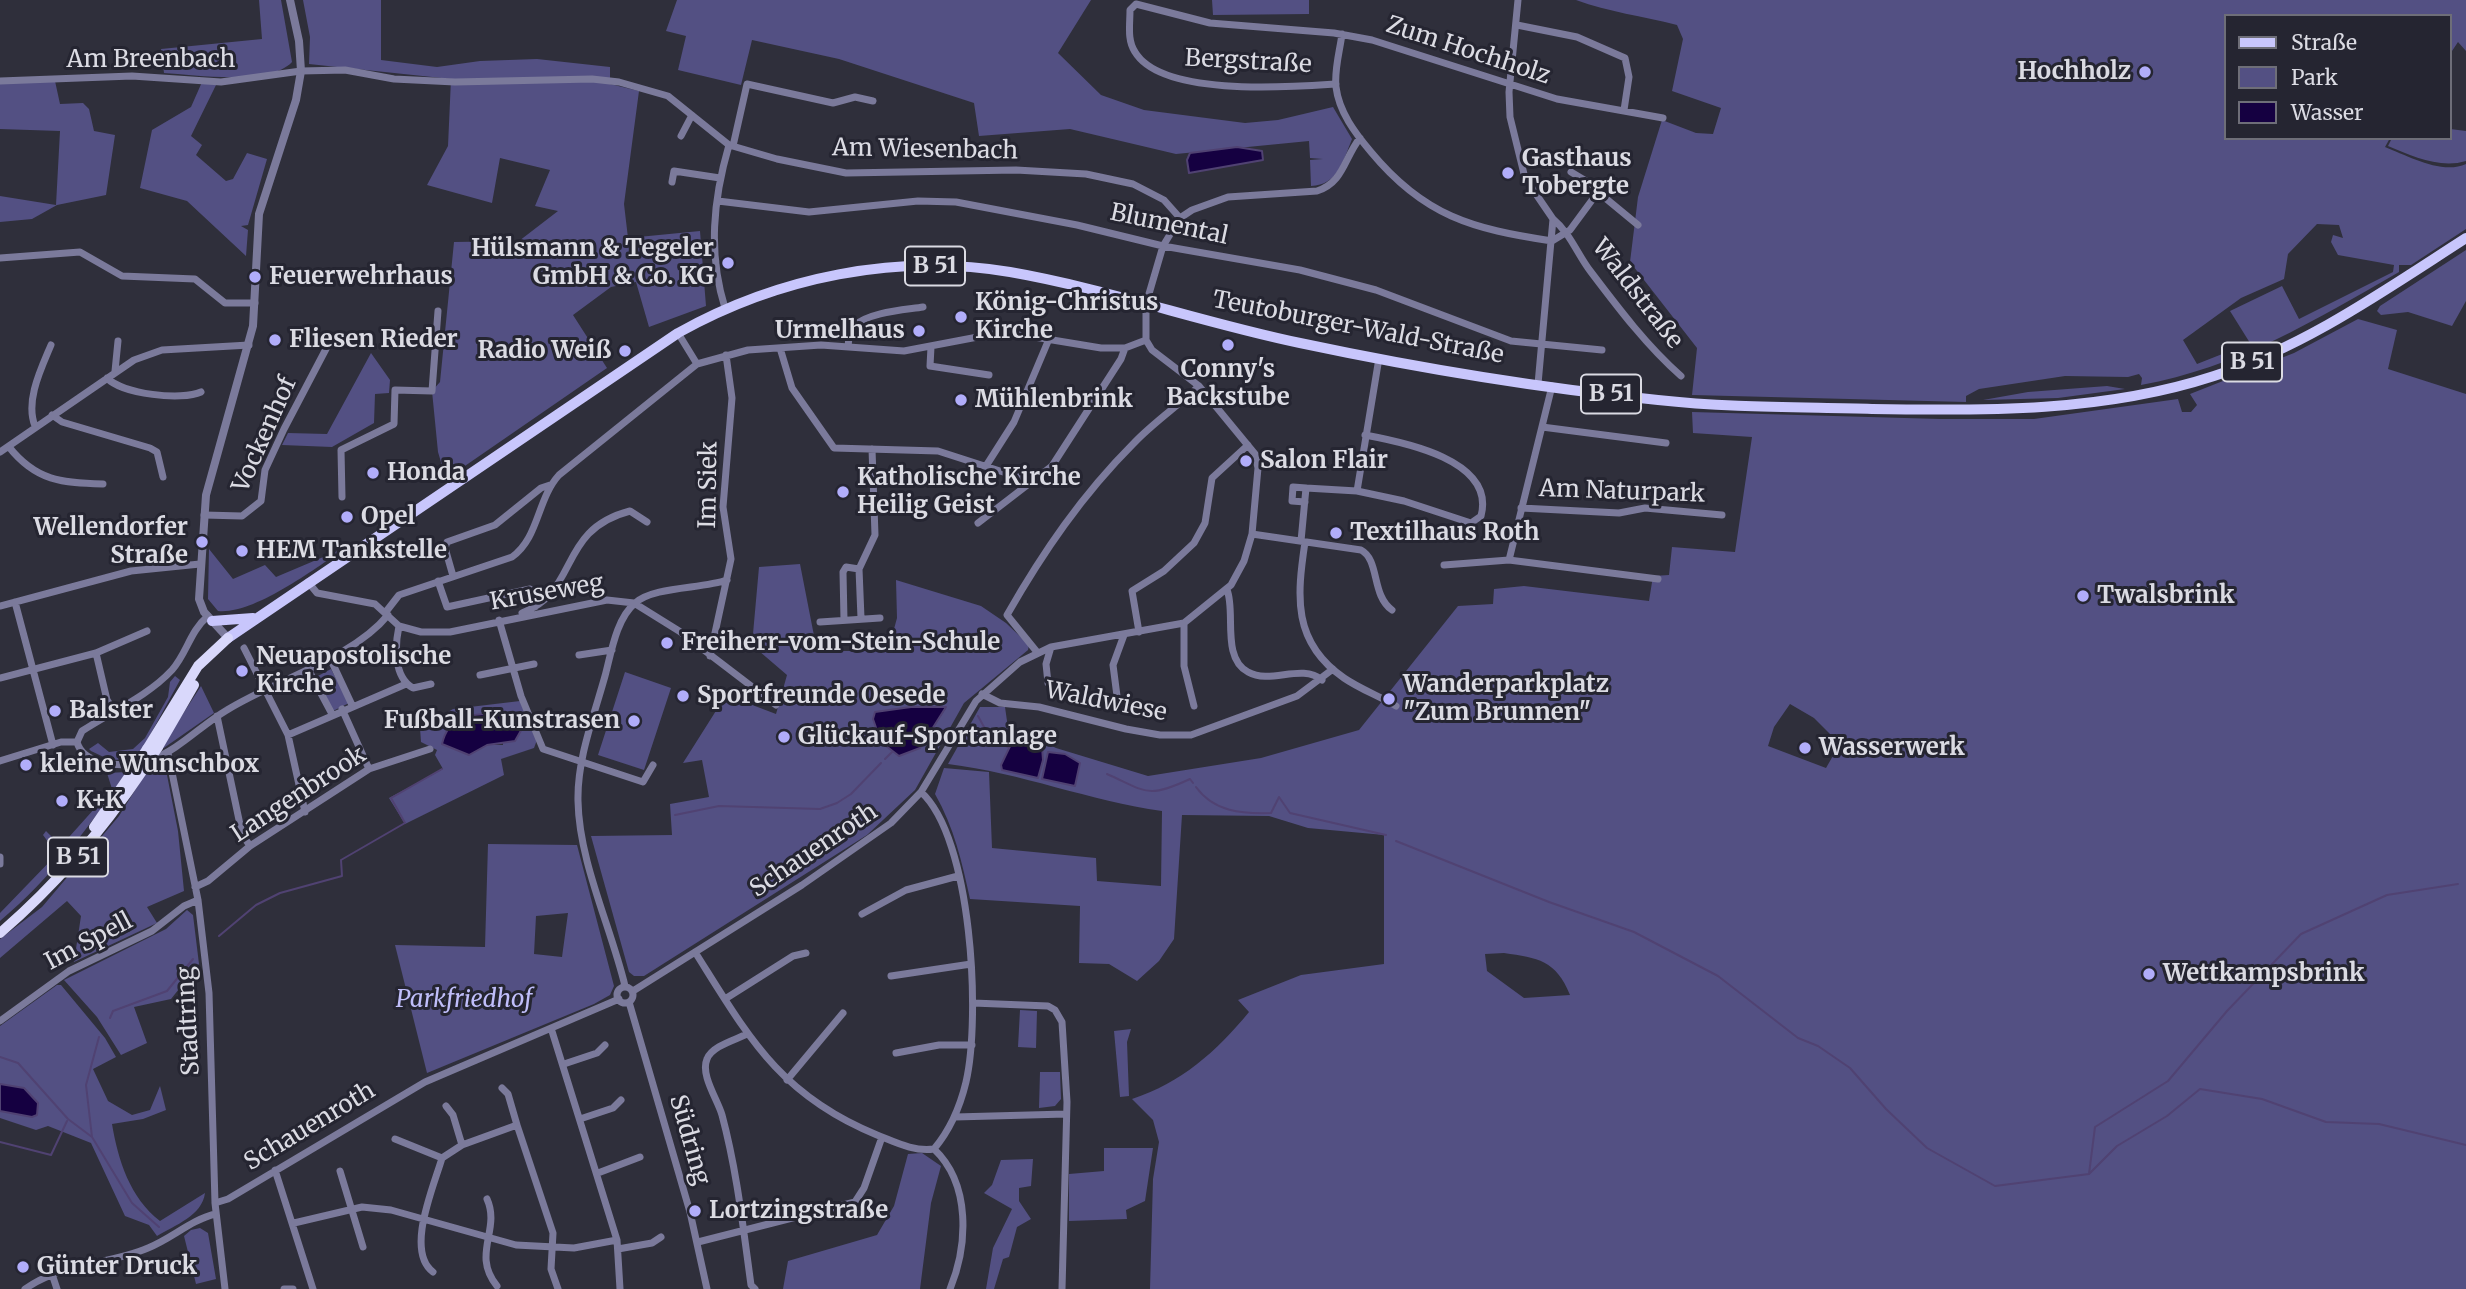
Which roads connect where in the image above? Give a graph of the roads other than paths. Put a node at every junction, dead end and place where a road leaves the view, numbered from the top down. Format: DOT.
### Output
graph roads {
  1 [pos="290,0"];
  2 [pos="1518,0"];
  3 [pos="1136,4"];
  4 [pos="1517,25"];
  5 [pos="1342,34"];
  6 [pos="301,71"];
  7 [pos="0,81"];
  8 [pos="1510,83"];
  9 [pos="1336,84"];
  10 [pos="873,101"];
  11 [pos="1623,110"];
  12 [pos="692,115"];
  13 [pos="1663,118"];
  14 [pos="681,136"];
  15 [pos="1360,138"];
  16 [pos="731,146"];
  17 [pos="1571,172"];
  18 [pos="720,178"];
  19 [pos="672,182"];
  20 [pos="1598,192"];
  21 [pos="718,201"];
  22 [pos="1180,218"];
  23 [pos="1553,219"];
  24 [pos="1638,225"];
  25 [pos="1567,232"];
  26 [pos="2466,238"];
  27 [pos="1552,241"];
  28 [pos="1163,246"];
  29 [pos="0,258"];
  30 [pos="255,303"];
  31 [pos="1146,304"];
  32 [pos="923,307"];
  33 [pos="725,308"];
  34 [pos="438,311"];
  35 [pos="678,333"];
  36 [pos="343,335"];
  37 [pos="1049,338"];
  38 [pos="1146,340"];
  39 [pos="118,341"];
  40 [pos="51,345"];
  41 [pos="249,345"];
  42 [pos="1542,345"];
  43 [pos="848,347"];
  44 [pos="931,347"];
  45 [pos="780,348"];
  46 [pos="1125,348"];
  47 [pos="1602,350"];
  48 [pos="726,355"];
  49 [pos="1379,358"];
  50 [pos="697,364"];
  51 [pos="116,371"];
  52 [pos="989,375"];
  53 [pos="1681,376"];
  54 [pos="107,377"];
  55 [pos="1538,384"];
  56 [pos="1199,386"];
  57 [pos="1552,386"];
  58 [pos="201,392"];
  59 [pos="52,415"];
  60 [pos="35,426"];
  61 [pos="1542,427"];
  62 [pos="1365,435"];
  63 [pos="1666,443"];
  64 [pos="1248,445"];
  65 [pos="9,447"];
  66 [pos="868,449"];
  67 [pos="0,452"];
  68 [pos="986,466"];
  69 [pos="163,477"];
  70 [pos="1031,481"];
  71 [pos="103,484"];
  72 [pos="550,485"];
  73 [pos="1306,488"];
  74 [pos="1357,491"];
  75 [pos="342,497"];
  76 [pos="1305,502"];
  77 [pos="1521,508"];
  78 [pos="1722,514"];
  79 [pos="204,515"];
  80 [pos="647,522"];
  81 [pos="978,523"];
  82 [pos="1252,534"];
  83 [pos="1303,542"];
  84 [pos="1509,560"];
  85 [pos="200,564"];
  86 [pos="1444,565"];
  87 [pos="859,569"];
  88 [pos="453,576"];
  89 [pos="1658,579"];
  90 [pos="727,580"];
  91 [pos="438,581"];
  92 [pos="308,582"];
  93 [pos="1227,590"];
  94 [pos="15,602"];
  95 [pos="637,602"];
  96 [pos="0,606"];
  97 [pos="535,607"];
  98 [pos="1392,610"];
  99 [pos="386,614"];
  100 [pos="256,617"];
  101 [pos="516,617"];
  102 [pos="861,618"];
  103 [pos="880,618"];
  104 [pos="210,619"];
  105 [pos="499,620"];
  106 [pos="844,620"];
  107 [pos="820,622"];
  108 [pos="1184,623"];
  109 [pos="399,626"];
  110 [pos="147,631"];
  111 [pos="1139,632"];
  112 [pos="1124,635"];
  113 [pos="228,638"];
  114 [pos="1051,647"];
  115 [pos="244,648"];
  116 [pos="612,650"];
  117 [pos="1037,652"];
  118 [pos="96,653"];
  119 [pos="579,655"];
  120 [pos="710,656"];
  121 [pos="330,658"];
  122 [pos="534,664"];
  123 [pos="512,668"];
  124 [pos="308,669"];
  125 [pos="1334,669"];
  126 [pos="33,671"];
  127 [pos="480,675"];
  128 [pos="0,678"];
  129 [pos="1322,680"];
  130 [pos="1048,683"];
  131 [pos="406,684"];
  132 [pos="431,684"];
  133 [pos="265,688"];
  134 [pos="982,694"];
  135 [pos="1117,696"];
  136 [pos="352,705"];
  137 [pos="776,705"];
  138 [pos="1194,706"];
  139 [pos="1396,706"];
  140 [pos="342,709"];
  141 [pos="114,711"];
  142 [pos="332,714"];
  143 [pos="217,716"];
  144 [pos="288,735"];
  145 [pos="78,741"];
  146 [pos="53,745"];
  147 [pos="152,748"];
  148 [pos="430,748"];
  149 [pos="168,753"];
  150 [pos="582,759"];
  151 [pos="0,761"];
  152 [pos="653,765"];
  153 [pos="369,769"];
  154 [pos="921,792"];
  155 [pos="305,812"];
  156 [pos="250,846"];
  157 [pos="0,857"];
  158 [pos="0,864"];
  159 [pos="958,877"];
  160 [pos="195,887"];
  161 [pos="198,900"];
  162 [pos="862,914"];
  163 [pos="0,925"];
  164 [pos="0,933"];
  165 [pos="695,951"];
  166 [pos="806,953"];
  167 [pos="971,964"];
  168 [pos="891,976"];
  169 [pos="625,986"];
  170 [pos="633,991"];
  171 [pos="619,999"];
  172 [pos="724,999"];
  173 [pos="629,1002"];
  174 [pos="973,1003"];
  175 [pos="843,1013"];
  176 [pos="0,1021"];
  177 [pos="551,1028"];
  178 [pos="747,1034"];
  179 [pos="605,1045"];
  180 [pos="972,1045"];
  181 [pos="895,1053"];
  182 [pos="564,1064"];
  183 [pos="787,1080"];
  184 [pos="502,1088"];
  185 [pos="621,1100"];
  186 [pos="446,1106"];
  187 [pos="1066,1114"];
  188 [pos="955,1117"];
  189 [pos="580,1119"];
  190 [pos="517,1125"];
  191 [pos="882,1137"];
  192 [pos="396,1139"];
  193 [pos="462,1145"];
  194 [pos="934,1149"];
  195 [pos="640,1157"];
  196 [pos="442,1158"];
  197 [pos="275,1170"];
  198 [pos="340,1171"];
  199 [pos="598,1172"];
  200 [pos="487,1199"];
  201 [pos="215,1203"];
  202 [pos="350,1208"];
  203 [pos="215,1214"];
  204 [pos="425,1219"];
  205 [pos="294,1223"];
  206 [pos="744,1231"];
  207 [pos="488,1237"];
  208 [pos="662,1237"];
  209 [pos="698,1242"];
  210 [pos="618,1245"];
  211 [pos="363,1247"];
  212 [pos="550,1248"];
  213 [pos="433,1272"];
  214 [pos="52,1274"];
  215 [pos="496,1286"];
  216 [pos="25,1289"];
  217 [pos="57,1289"];
  218 [pos="225,1289"];
  219 [pos="285,1289"];
  220 [pos="293,1289"];
  221 [pos="313,1289"];
  222 [pos="558,1289"];
  223 [pos="620,1289"];
  224 [pos="706,1289"];
  225 [pos="755,1289"];
  226 [pos="950,1289"];
  227 [pos="1062,1289"];
  1 -- 6 [label="street"];
  2 -- 4 [label="street, Waldstraße"];
  3 -- 5 [label="street, Zum Hochholz"];
  3 -- 9 [label="street, Bergstraße"];
  4 -- 8 [label="street, Waldstraße"];
  4 -- 11 [label="street"];
  5 -- 8 [label="street, Zum Hochholz"];
  5 -- 9 [label="street"];
  6 -- 7 [label="street, Am Breenbach"];
  6 -- 12 [label="street, Am Wiesenbach"];
  6 -- 30 [label="street"];
  8 -- 11 [label="street, Zum Hochholz"];
  8 -- 23 [label="street, Waldstraße"];
  9 -- 15 [label="street"];
  10 -- 16 [label="street"];
  11 -- 13 [label="street, Zum Hochholz"];
  12 -- 14 [label="street"];
  12 -- 16 [label="street, Am Wiesenbach"];
  15 -- 22 [label="street"];
  15 -- 27 [label="street"];
  16 -- 18 [label="street"];
  16 -- 22 [label="street, Am Wiesenbach"];
  17 -- 20 [label="street, Waldstraße"];
  18 -- 19 [label="street"];
  18 -- 21 [label="street"];
  20 -- 24 [label="street, Waldstraße"];
  20 -- 25 [label="street, Waldstraße"];
  21 -- 28 [label="street, Blumental"];
  21 -- 33 [label="street"];
  22 -- 28 [label="street"];
  23 -- 25 [label="street, Waldstraße"];
  23 -- 27 [label="street, Waldstraße"];
  25 -- 27 [label="street, Waldstraße"];
  25 -- 53 [label="street, Waldstraße"];
  26 -- 57 [label="main road, Teutoburger-Wald-Straße / B 51"];
  27 -- 42 [label="street"];
  28 -- 31 [label="street"];
  28 -- 42 [label="street, Blumental"];
  29 -- 30 [label="street"];
  30 -- 41 [label="street"];
  31 -- 33 [label="main road, Teutoburger-Wald-Straße / B 51"];
  31 -- 38 [label="street"];
  31 -- 49 [label="main road, Teutoburger-Wald-Straße / B 51"];
  32 -- 43 [label="street"];
  33 -- 35 [label="main road, Teutoburger-Wald-Straße / B 51"];
  34 -- 75 [label="street"];
  35 -- 50 [label="street"];
  35 -- 92 [label="main road, Teutoburger-Wald-Straße / B 51"];
  36 -- 79 [label="street, Vockenhof"];
  37 -- 44 [label="street"];
  37 -- 46 [label="street"];
  37 -- 68 [label="street"];
  38 -- 46 [label="street"];
  38 -- 56 [label="street"];
  39 -- 51 [label="street"];
  40 -- 60 [label="street"];
  41 -- 51 [label="street"];
  41 -- 79 [label="street"];
  42 -- 47 [label="street, Blumental"];
  42 -- 55 [label="street"];
  43 -- 44 [label="street"];
  43 -- 45 [label="street"];
  44 -- 52 [label="street"];
  45 -- 48 [label="street"];
  45 -- 66 [label="street"];
  46 -- 70 [label="street"];
  48 -- 50 [label="street"];
  48 -- 90 [label="street, Im Siek"];
  49 -- 55 [label="main road, Teutoburger-Wald-Straße / B 51"];
  49 -- 62 [label="street"];
  50 -- 72 [label="street"];
  51 -- 54 [label="street"];
  54 -- 58 [label="street"];
  54 -- 59 [label="street"];
  55 -- 57 [label="main road, Teutoburger-Wald-Straße / B 51"];
  56 -- 64 [label="street"];
  56 -- 117 [label="street"];
  57 -- 61 [label="street, Am Naturpark"];
  59 -- 60 [label="street"];
  59 -- 69 [label="street"];
  60 -- 65 [label="street"];
  61 -- 63 [label="street, Am Naturpark"];
  61 -- 77 [label="street, Am Naturpark"];
  62 -- 74 [label="street"];
  62 -- 74 [label="street"];
  64 -- 82 [label="street"];
  64 -- 111 [label="street"];
  65 -- 67 [label="street"];
  65 -- 71 [label="street"];
  66 -- 68 [label="street"];
  66 -- 87 [label="street"];
  68 -- 70 [label="street"];
  70 -- 81 [label="street"];
  72 -- 88 [label="street"];
  72 -- 88 [label="street"];
  73 -- 74 [label="street"];
  73 -- 76 [label="street"];
  73 -- 76 [label="street"];
  76 -- 83 [label="street"];
  77 -- 78 [label="street, Am Naturpark"];
  77 -- 84 [label="street, Am Naturpark"];
  79 -- 85 [label="street"];
  80 -- 97 [label="street"];
  82 -- 83 [label="street"];
  82 -- 93 [label="street"];
  83 -- 98 [label="street"];
  83 -- 125 [label="street"];
  84 -- 86 [label="street"];
  84 -- 89 [label="street"];
  85 -- 94 [label="street"];
  85 -- 104 [label="street"];
  87 -- 102 [label="street"];
  87 -- 106 [label="street"];
  88 -- 91 [label="street"];
  90 -- 95 [label="street"];
  90 -- 120 [label="street, Im Siek"];
  91 -- 97 [label="street"];
  91 -- 99 [label="street"];
  92 -- 99 [label="street"];
  92 -- 100 [label="main road, Teutoburger-Wald-Straße / B 51"];
  93 -- 108 [label="street"];
  93 -- 129 [label="street"];
  94 -- 96 [label="street"];
  94 -- 126 [label="street"];
  95 -- 101 [label="street, Kruseweg"];
  95 -- 116 [label="street"];
  95 -- 120 [label="street, Kruseweg"];
  97 -- 101 [label="street"];
  99 -- 109 [label="street"];
  99 -- 121 [label="street"];
  100 -- 104 [label="main road"];
  100 -- 113 [label="main road, Teutoburger-Wald-Straße / B 51"];
  101 -- 105 [label="street, Kruseweg"];
  102 -- 103 [label="street"];
  102 -- 106 [label="street"];
  104 -- 113 [label="street"];
  104 -- 141 [label="street"];
  105 -- 109 [label="street, Kruseweg"];
  105 -- 123 [label="street"];
  106 -- 107 [label="street"];
  108 -- 111 [label="street, Schauenroth"];
  108 -- 138 [label="street"];
  109 -- 131 [label="street"];
  110 -- 118 [label="street"];
  111 -- 112 [label="street, Schauenroth"];
  112 -- 114 [label="street, Schauenroth"];
  112 -- 135 [label="street"];
  113 -- 147 [label="highway, B 51"];
  114 -- 117 [label="street, Schauenroth"];
  114 -- 130 [label="street"];
  115 -- 133 [label="street"];
  116 -- 119 [label="street"];
  116 -- 150 [label="street"];
  117 -- 134 [label="street, Schauenroth"];
  118 -- 126 [label="street"];
  118 -- 141 [label="street"];
  120 -- 137 [label="street, Kruseweg"];
  121 -- 124 [label="street"];
  121 -- 136 [label="street"];
  122 -- 123 [label="street"];
  123 -- 127 [label="street"];
  123 -- 150 [label="street"];
  124 -- 133 [label="street"];
  124 -- 142 [label="street"];
  125 -- 129 [label="street, Waldwiese"];
  125 -- 139 [label="street"];
  126 -- 128 [label="street"];
  126 -- 146 [label="street"];
  129 -- 134 [label="street, Waldwiese"];
  131 -- 132 [label="street"];
  131 -- 136 [label="street"];
  133 -- 143 [label="street"];
  133 -- 144 [label="street"];
  134 -- 154 [label="street, Schauenroth"];
  136 -- 140 [label="street"];
  140 -- 142 [label="street"];
  140 -- 153 [label="street"];
  141 -- 145 [label="street"];
  142 -- 144 [label="street"];
  143 -- 149 [label="street"];
  143 -- 156 [label="street"];
  144 -- 155 [label="street"];
  145 -- 146 [label="street"];
  145 -- 149 [label="street"];
  146 -- 151 [label="street"];
  147 -- 163 [label="highway, B 51, bridge"];
  147 -- 164 [label="highway, B 51, bridge"];
  148 -- 153 [label="street, Langenbrook"];
  149 -- 160 [label="street, Stadtring"];
  150 -- 152 [label="street"];
  150 -- 169 [label="street"];
  153 -- 155 [label="street, Langenbrook"];
  154 -- 159 [label="street"];
  154 -- 165 [label="street, Schauenroth"];
  155 -- 156 [label="street, Langenbrook"];
  156 -- 160 [label="street, Langenbrook"];
  157 -- 158 [label="street"];
  159 -- 162 [label="street"];
  159 -- 167 [label="street"];
  160 -- 161 [label="street, Stadtring"];
  161 -- 176 [label="street, Im Spell"];
  161 -- 201 [label="street, Stadtring"];
  165 -- 170 [label="street, Schauenroth"];
  165 -- 172 [label="street"];
  166 -- 172 [label="street"];
  167 -- 168 [label="street"];
  167 -- 174 [label="street"];
  169 -- 170 [label="street"];
  169 -- 171 [label="street"];
  170 -- 173 [label="street"];
  171 -- 173 [label="street"];
  171 -- 177 [label="street, Schauenroth"];
  172 -- 178 [label="street"];
  173 -- 209 [label="street, Südring"];
  174 -- 180 [label="street"];
  174 -- 187 [label="street"];
  175 -- 183 [label="street"];
  177 -- 182 [label="street"];
  177 -- 197 [label="street, Schauenroth"];
  178 -- 183 [label="street"];
  178 -- 206 [label="street"];
  179 -- 182 [label="street"];
  180 -- 181 [label="street"];
  180 -- 188 [label="street"];
  182 -- 189 [label="street"];
  183 -- 191 [label="street"];
  184 -- 190 [label="street"];
  185 -- 189 [label="street"];
  186 -- 193 [label="street"];
  187 -- 188 [label="street"];
  187 -- 227 [label="street"];
  188 -- 194 [label="street"];
  189 -- 199 [label="street"];
  190 -- 193 [label="street"];
  190 -- 212 [label="street"];
  191 -- 194 [label="street"];
  191 -- 206 [label="street"];
  192 -- 196 [label="street"];
  193 -- 196 [label="street"];
  194 -- 226 [label="street"];
  195 -- 199 [label="street"];
  196 -- 204 [label="street"];
  197 -- 201 [label="street, Schauenroth"];
  197 -- 205 [label="street"];
  198 -- 202 [label="street"];
  199 -- 210 [label="street"];
  200 -- 207 [label="street"];
  201 -- 203 [label="street, Stadtring"];
  202 -- 204 [label="street"];
  202 -- 205 [label="street"];
  202 -- 211 [label="street"];
  203 -- 214 [label="street"];
  203 -- 218 [label="street, Stadtring"];
  204 -- 207 [label="street"];
  204 -- 213 [label="street"];
  205 -- 221 [label="street"];
  206 -- 209 [label="street"];
  206 -- 225 [label="street"];
  207 -- 212 [label="street"];
  207 -- 215 [label="street"];
  208 -- 210 [label="street"];
  209 -- 224 [label="street, Südring"];
  210 -- 212 [label="street"];
  210 -- 223 [label="street"];
  212 -- 222 [label="street"];
  214 -- 216 [label="street"];
  214 -- 217 [label="street"];
  219 -- 220 [label="street"];
}
